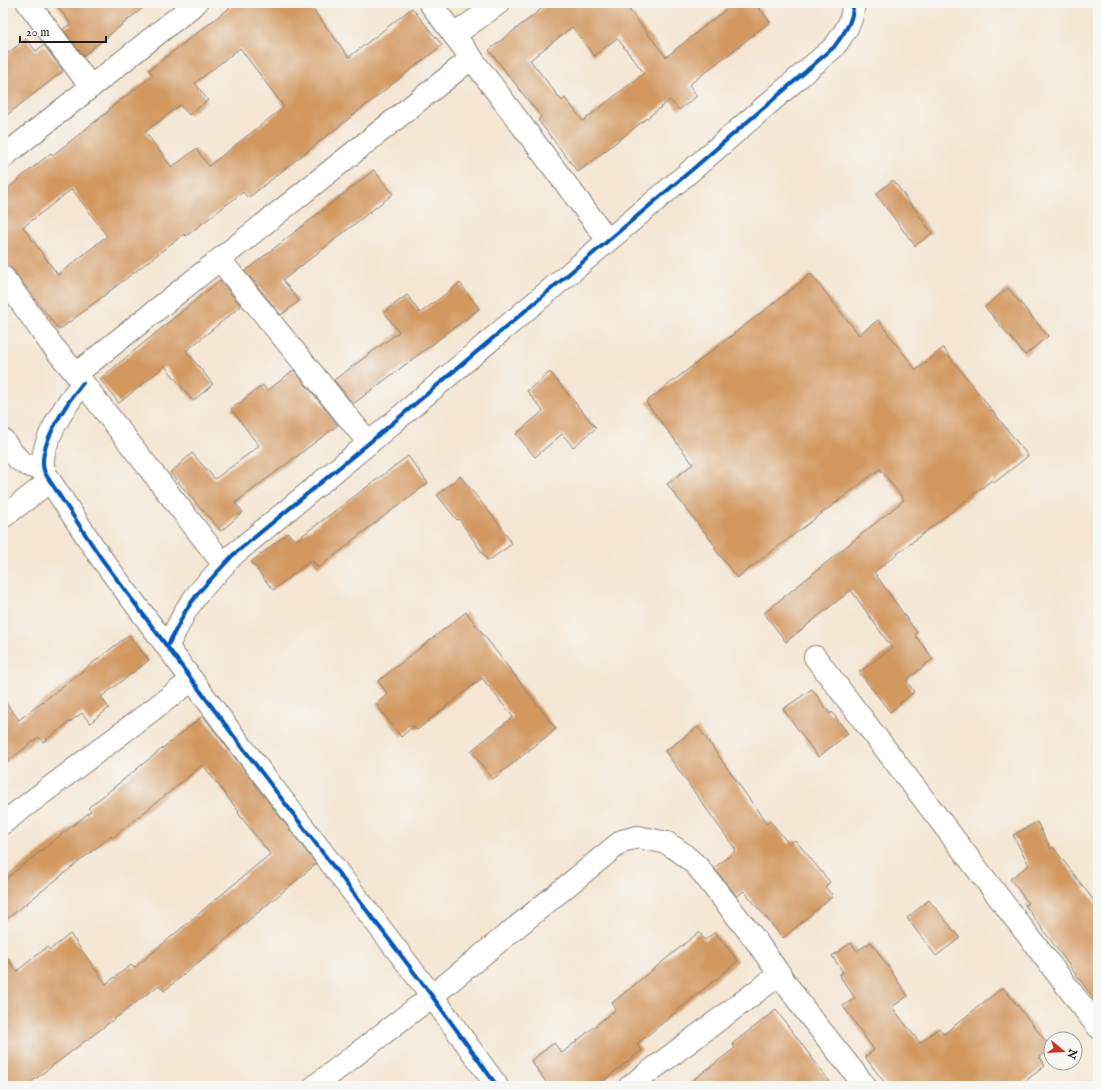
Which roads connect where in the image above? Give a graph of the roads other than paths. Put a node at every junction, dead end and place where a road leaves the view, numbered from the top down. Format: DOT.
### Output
graph roads {
  1 [pos="28,3"];
  2 [pos="196,3"];
  3 [pos="430,3"];
  4 [pos="499,3"];
  5 [pos="853,3"];
  6 [pos="454,35"];
  7 [pos="472,58"];
  8 [pos="91,87"];
  9 [pos="3,157"];
  10 [pos="608,240"];
  11 [pos="220,260"];
  12 [pos="3,277"];
  13 [pos="79,379"];
  14 [pos="3,440"];
  15 [pos="369,443"];
  16 [pos="47,475"];
  17 [pos="3,517"];
  18 [pos="224,565"];
  19 [pos="167,647"];
  20 [pos="815,657"];
  21 [pos="192,680"];
  22 [pos="3,823"];
  23 [pos="780,974"];
  24 [pos="432,996"];
  25 [pos="1098,1027"];
  26 [pos="315,1086"];
  27 [pos="497,1086"];
  28 [pos="630,1086"];
  29 [pos="865,1086"];
  1 -- 8 [label="street"];
  2 -- 8 [label="street"];
  3 -- 6 [label="street"];
  4 -- 6 [label="street"];
  5 -- 10 [label="street"];
  6 -- 7 [label="street"];
  7 -- 10 [label="street"];
  7 -- 11 [label="street"];
  8 -- 9 [label="street"];
  10 -- 15 [label="street"];
  11 -- 13 [label="street"];
  11 -- 15 [label="street"];
  12 -- 13 [label="street"];
  13 -- 16 [label="street"];
  13 -- 18 [label="street"];
  14 -- 16 [label="street"];
  15 -- 18 [label="street"];
  16 -- 17 [label="street"];
  16 -- 19 [label="street"];
  18 -- 19 [label="street"];
  19 -- 21 [label="street"];
  20 -- 25 [label="street"];
  21 -- 22 [label="street"];
  21 -- 24 [label="street"];
  23 -- 24 [label="street"];
  23 -- 28 [label="street"];
  23 -- 29 [label="street"];
  24 -- 26 [label="street"];
  24 -- 27 [label="street"];
}
